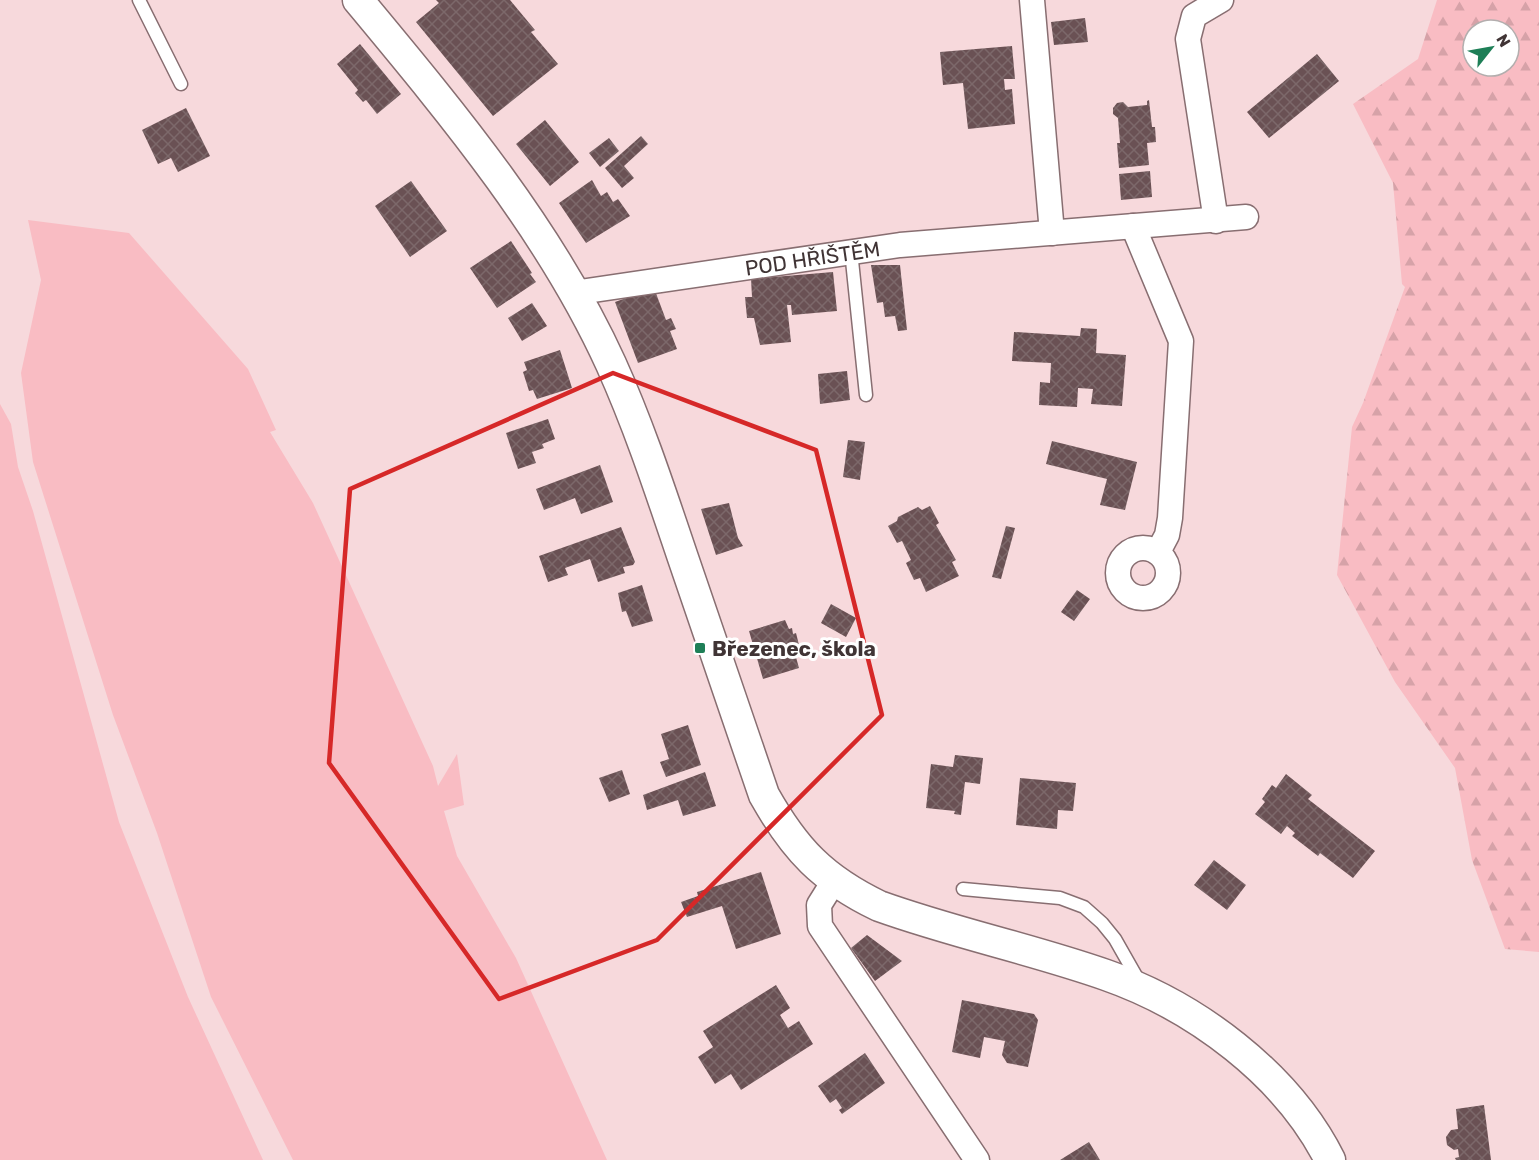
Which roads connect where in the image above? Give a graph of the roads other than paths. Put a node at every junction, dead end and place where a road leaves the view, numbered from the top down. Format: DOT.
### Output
graph roads {
  1 [pos="139,0"];
  2 [pos="358,0"];
  3 [pos="1032,0"];
  4 [pos="1221,0"];
  5 [pos="181,84"];
  6 [pos="1246,217"];
  7 [pos="1216,221"];
  8 [pos="1133,226"];
  9 [pos="1052,233"];
  10 [pos="851,252"];
  11 [pos="573,292"];
  12 [pos="866,395"];
  13 [pos="1158,552"];
  14 [pos="834,881"];
  15 [pos="963,889"];
  16 [pos="1146,992"];
  17 [pos="976,1160"];
  18 [pos="1330,1160"];
  1 -- 5 [label="lane"];
  2 -- 11 [label="street"];
  3 -- 9 [label="street"];
  4 -- 7 [label="street"];
  6 -- 7 [label="street, POD HŘIŠTĚM"];
  7 -- 8 [label="street, POD HŘIŠTĚM"];
  8 -- 9 [label="street, POD HŘIŠTĚM"];
  8 -- 13 [label="street"];
  9 -- 10 [label="street, POD HŘIŠTĚM"];
  10 -- 11 [label="street, POD HŘIŠTĚM"];
  10 -- 12 [label="lane"];
  11 -- 14 [label="street"];
  14 -- 16 [label="street"];
  14 -- 17 [label="street"];
  15 -- 16 [label="lane"];
  16 -- 18 [label="street"];
}
